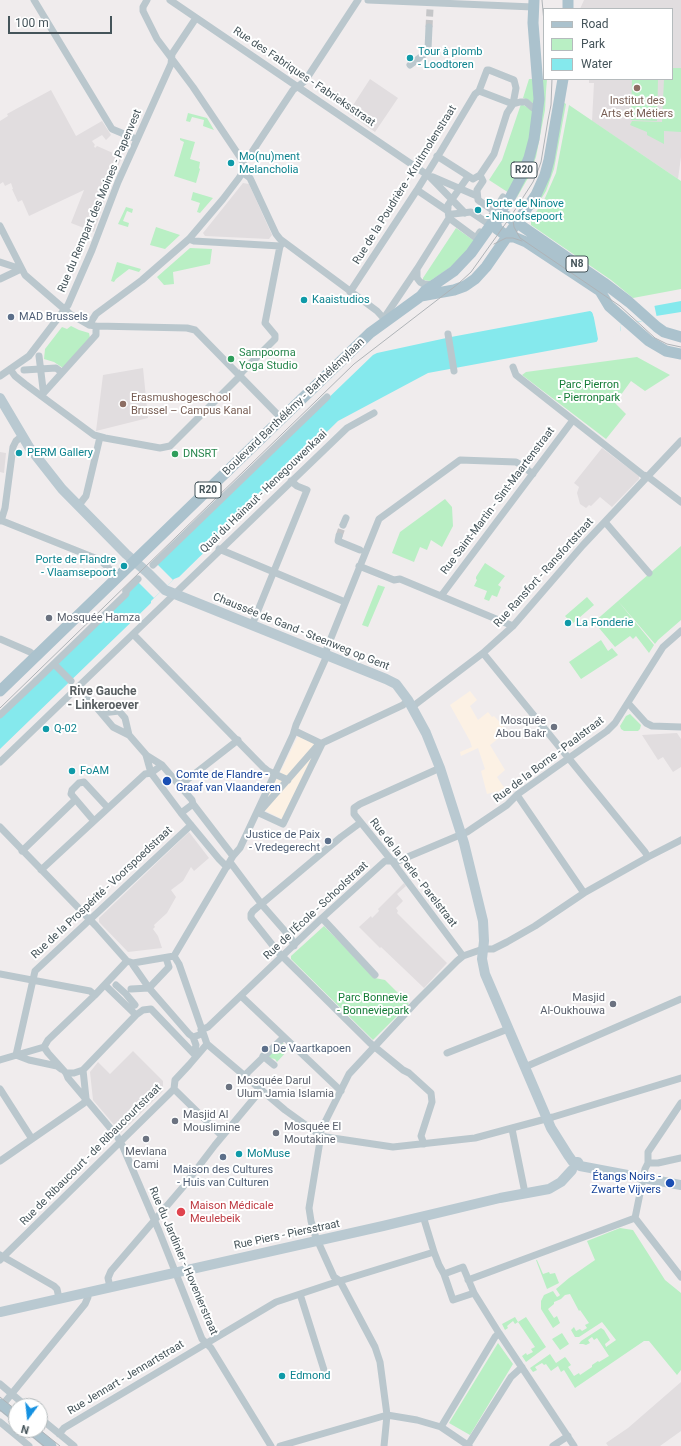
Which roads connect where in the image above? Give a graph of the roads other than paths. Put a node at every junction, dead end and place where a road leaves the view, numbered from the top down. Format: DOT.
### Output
graph roads {
  1 [pos="34,0"];
  2 [pos="147,0"];
  3 [pos="170,0"];
  4 [pos="358,0"];
  5 [pos="368,0"];
  6 [pos="534,3"];
  7 [pos="196,18"];
  8 [pos="429,27"];
  9 [pos="171,57"];
  10 [pos="410,65"];
  11 [pos="564,80"];
  12 [pos="298,86"];
  13 [pos="479,91"];
  14 [pos="513,104"];
  15 [pos="538,112"];
  16 [pos="136,139"];
  17 [pos="437,156"];
  18 [pos="242,160"];
  19 [pos="243,173"];
  20 [pos="426,174"];
  21 [pos="480,177"];
  22 [pos="467,178"];
  23 [pos="460,188"];
  24 [pos="417,190"];
  25 [pos="477,196"];
  26 [pos="504,197"];
  27 [pos="452,199"];
  28 [pos="448,208"];
  29 [pos="465,213"];
  30 [pos="492,217"];
  31 [pos="451,219"];
  32 [pos="517,223"];
  33 [pos="0,226"];
  34 [pos="509,237"];
  35 [pos="189,239"];
  36 [pos="281,244"];
  37 [pos="0,262"];
  38 [pos="18,268"];
  39 [pos="417,269"];
  40 [pos="0,279"];
  41 [pos="433,285"];
  42 [pos="350,292"];
  43 [pos="421,296"];
  44 [pos="65,309"];
  45 [pos="385,320"];
  46 [pos="93,326"];
  47 [pos="448,336"];
  48 [pos="681,337"];
  49 [pos="681,354"];
  50 [pos="39,356"];
  51 [pos="681,358"];
  52 [pos="513,368"];
  53 [pos="10,369"];
  54 [pos="40,369"];
  55 [pos="24,370"];
  56 [pos="454,370"];
  57 [pos="60,371"];
  58 [pos="0,376"];
  59 [pos="240,376"];
  60 [pos="42,392"];
  61 [pos="327,397"];
  62 [pos="0,398"];
  63 [pos="374,413"];
  64 [pos="282,419"];
  65 [pos="573,420"];
  66 [pos="22,436"];
  67 [pos="100,437"];
  68 [pos="681,441"];
  69 [pos="533,474"];
  70 [pos="647,476"];
  71 [pos="291,481"];
  72 [pos="681,502"];
  73 [pos="79,505"];
  74 [pos="1,520"];
  75 [pos="605,522"];
  76 [pos="339,536"];
  77 [pos="219,549"];
  78 [pos="360,550"];
  79 [pos="359,566"];
  80 [pos="144,567"];
  81 [pos="273,572"];
  82 [pos="649,573"];
  83 [pos="118,577"];
  84 [pos="138,579"];
  85 [pos="174,594"];
  86 [pos="441,596"];
  87 [pos="345,602"];
  88 [pos="252,625"];
  89 [pos="514,626"];
  90 [pos="681,631"];
  91 [pos="133,634"];
  92 [pos="0,639"];
  93 [pos="483,653"];
  94 [pos="326,654"];
  95 [pos="35,656"];
  96 [pos="54,664"];
  97 [pos="71,681"];
  98 [pos="80,688"];
  99 [pos="0,691"];
  100 [pos="410,703"];
  101 [pos="628,703"];
  102 [pos="102,713"];
  103 [pos="0,715"];
  104 [pos="681,726"];
  105 [pos="295,731"];
  106 [pos="130,735"];
  107 [pos="238,740"];
  108 [pos="322,744"];
  109 [pos="146,755"];
  110 [pos="569,758"];
  111 [pos="0,762"];
  112 [pos="440,768"];
  113 [pos="156,769"];
  114 [pos="275,774"];
  115 [pos="288,780"];
  116 [pos="179,786"];
  117 [pos="517,795"];
  118 [pos="75,800"];
  119 [pos="193,804"];
  120 [pos="108,808"];
  121 [pos="257,812"];
  122 [pos="181,813"];
  123 [pos="94,821"];
  124 [pos="360,823"];
  125 [pos="191,825"];
  126 [pos="0,827"];
  127 [pos="462,835"];
  128 [pos="681,840"];
  129 [pos="22,851"];
  130 [pos="648,857"];
  131 [pos="392,861"];
  132 [pos="230,862"];
  133 [pos="41,870"];
  134 [pos="584,893"];
  135 [pos="263,904"];
  136 [pos="322,918"];
  137 [pos="90,920"];
  138 [pos="294,946"];
  139 [pos="483,949"];
  140 [pos="174,956"];
  141 [pos="283,956"];
  142 [pos="463,956"];
  143 [pos="134,966"];
  144 [pos="169,966"];
  145 [pos="0,974"];
  146 [pos="375,975"];
  147 [pos="33,980"];
  148 [pos="111,985"];
  149 [pos="149,988"];
  150 [pos="128,992"];
  151 [pos="95,995"];
  152 [pos="241,996"];
  153 [pos="681,999"];
  154 [pos="135,1009"];
  155 [pos="508,1029"];
  156 [pos="198,1034"];
  157 [pos="284,1037"];
  158 [pos="207,1044"];
  159 [pos="374,1046"];
  160 [pos="44,1047"];
  161 [pos="195,1052"];
  162 [pos="447,1053"];
  163 [pos="16,1055"];
  164 [pos="263,1056"];
  165 [pos="0,1060"];
  166 [pos="274,1065"];
  167 [pos="524,1067"];
  168 [pos="83,1070"];
  169 [pos="66,1073"];
  170 [pos="244,1076"];
  171 [pos="681,1078"];
  172 [pos="0,1088"];
  173 [pos="174,1089"];
  174 [pos="261,1090"];
  175 [pos="341,1091"];
  176 [pos="86,1098"];
  177 [pos="681,1103"];
  178 [pos="547,1118"];
  179 [pos="512,1129"];
  180 [pos="222,1136"];
  181 [pos="321,1136"];
  182 [pos="32,1139"];
  183 [pos="120,1142"];
  184 [pos="424,1144"];
  185 [pos="681,1158"];
  186 [pos="0,1161"];
  187 [pos="648,1163"];
  188 [pos="575,1166"];
  189 [pos="643,1178"];
  190 [pos="681,1185"];
  191 [pos="525,1193"];
  192 [pos="423,1216"];
  193 [pos="635,1218"];
  194 [pos="154,1220"];
  195 [pos="317,1240"];
  196 [pos="434,1252"];
  197 [pos="1,1257"];
  198 [pos="175,1272"];
  199 [pos="444,1274"];
  200 [pos="681,1277"];
  201 [pos="468,1280"];
  202 [pos="340,1281"];
  203 [pos="110,1286"];
  204 [pos="87,1292"];
  205 [pos="474,1293"];
  206 [pos="300,1294"];
  207 [pos="60,1298"];
  208 [pos="0,1312"];
  209 [pos="499,1333"];
  210 [pos="206,1343"];
  211 [pos="522,1367"];
  212 [pos="324,1370"];
  213 [pos="0,1384"];
  214 [pos="11,1393"];
  215 [pos="17,1398"];
  216 [pos="1,1406"];
  217 [pos="387,1415"];
  218 [pos="0,1422"];
  219 [pos="48,1425"];
  220 [pos="441,1428"];
  221 [pos="59,1434"];
  222 [pos="568,1436"];
  223 [pos="42,1438"];
  224 [pos="300,1443"];
  225 [pos="29,1446"];
  226 [pos="51,1446"];
  227 [pos="74,1446"];
  228 [pos="271,1446"];
  229 [pos="280,1446"];
  230 [pos="384,1446"];
  231 [pos="468,1446"];
  232 [pos="553,1446"];
  233 [pos="574,1446"];
  1 -- 16 [label="street"];
  2 -- 9 [label="street"];
  3 -- 7 [label="street, Rue des Fabriques - Fabrieksstraat"];
  4 -- 12 [label="street"];
  5 -- 6 [label="street"];
  6 -- 15 [label="main road, R20"];
  7 -- 9 [label="street, Rue du Rempart des Moines - Papenvest"];
  7 -- 12 [label="street, Rue des Fabriques - Fabrieksstraat"];
  8 -- 10 [label="street"];
  9 -- 16 [label="street, Rue du Rempart des Moines - Papenvest"];
  9 -- 18 [label="street"];
  11 -- 32 [label="main road, R20"];
  12 -- 18 [label="street"];
  12 -- 20 [label="street, Rue des Fabriques - Fabrieksstraat"];
  13 -- 14 [label="street"];
  13 -- 14 [label="street, Rue de la Poudrière - Kruitmolenstraat"];
  13 -- 17 [label="street, Rue de la Poudrière - Kruitmolenstraat"];
  14 -- 15 [label="street"];
  14 -- 21 [label="street"];
  15 -- 30 [label="main road, R20"];
  16 -- 44 [label="street, Rue du Rempart des Moines - Papenvest"];
  17 -- 20 [label="street, Rue de la Poudrière - Kruitmolenstraat"];
  17 -- 21 [label="street"];
  18 -- 19 [label="street"];
  19 -- 35 [label="street"];
  19 -- 36 [label="street"];
  20 -- 24 [label="street, Rue de la Poudrière - Kruitmolenstraat"];
  21 -- 25 [label="street"];
  22 -- 23 [label="street"];
  23 -- 25 [label="street"];
  23 -- 27 [label="street"];
  23 -- 27 [label="street"];
  24 -- 31 [label="street"];
  24 -- 42 [label="street, Rue de la Poudrière - Kruitmolenstraat"];
  25 -- 30 [label="street"];
  26 -- 30 [label="street"];
  27 -- 28 [label="street"];
  27 -- 29 [label="street"];
  29 -- 30 [label="street"];
  29 -- 31 [label="street"];
  30 -- 31 [label="street"];
  30 -- 32 [label="main road, N8"];
  30 -- 34 [label="main road, N8"];
  30 -- 41 [label="main road, R20"];
  31 -- 39 [label="street, Boulevard Barthélémy - Barthélémylaan"];
  32 -- 34 [label="main road, R20"];
  32 -- 48 [label="main road, N8"];
  33 -- 38 [label="street"];
  34 -- 43 [label="main road, R20"];
  34 -- 49 [label="main road, N8"];
  35 -- 36 [label="street"];
  35 -- 46 [label="street"];
  36 -- 42 [label="street"];
  36 -- 59 [label="street"];
  37 -- 38 [label="street"];
  38 -- 40 [label="street"];
  38 -- 44 [label="street"];
  39 -- 41 [label="street"];
  39 -- 45 [label="street, Boulevard Barthélémy - Barthélémylaan"];
  41 -- 43 [label="main road, R20"];
  42 -- 45 [label="street"];
  43 -- 45 [label="main road, R20"];
  44 -- 46 [label="street"];
  44 -- 53 [label="street, Rue du Rempart des Moines - Papenvest"];
  45 -- 64 [label="main road, Boulevard Barthélémy - Barthélémylaan / R20"];
  46 -- 59 [label="street"];
  46 -- 60 [label="street"];
  47 -- 56 [label="street"];
  49 -- 51 [label="street"];
  50 -- 54 [label="street"];
  52 -- 65 [label="street"];
  53 -- 58 [label="street, Rue du Rempart des Moines - Papenvest"];
  53 -- 60 [label="street"];
  54 -- 55 [label="street"];
  54 -- 57 [label="street"];
  54 -- 60 [label="street"];
  59 -- 64 [label="street"];
  59 -- 67 [label="street"];
  60 -- 67 [label="street"];
  61 -- 80 [label="street, Boulevard Barthélémy - Barthélémylaan / R20"];
  62 -- 66 [label="street, Chaussée de Gand - Steenweg op Gent"];
  63 -- 71 [label="street, Quai du Hainaut - Henegouwenkaai"];
  64 -- 80 [label="main road, Boulevard Barthélémy - Barthélémylaan / R20"];
  65 -- 69 [label="street, Rue Saint-Martin - Sint-Maartenstraat"];
  65 -- 70 [label="street"];
  66 -- 73 [label="street, Chaussée de Gand - Steenweg op Gent"];
  66 -- 74 [label="street"];
  67 -- 73 [label="street"];
  68 -- 70 [label="street, Rue Ransfort - Ransfortstraat"];
  69 -- 79 [label="street"];
  69 -- 86 [label="street, Rue Saint-Martin - Sint-Maartenstraat"];
  70 -- 72 [label="street"];
  70 -- 75 [label="street, Rue Ransfort - Ransfortstraat"];
  71 -- 77 [label="street, Quai du Hainaut - Henegouwenkaai"];
  71 -- 81 [label="street"];
  73 -- 80 [label="street, Chaussée de Gand - Steenweg op Gent"];
  74 -- 83 [label="street"];
  75 -- 82 [label="street"];
  75 -- 89 [label="street, Rue Ransfort - Ransfortstraat"];
  76 -- 78 [label="street"];
  77 -- 81 [label="street"];
  77 -- 85 [label="street, Quai du Hainaut - Henegouwenkaai"];
  79 -- 86 [label="street"];
  79 -- 87 [label="street"];
  80 -- 83 [label="main road, R20"];
  80 -- 85 [label="street, Chaussée de Gand - Steenweg op Gent"];
  81 -- 87 [label="street"];
  81 -- 88 [label="street"];
  83 -- 95 [label="main road, R20"];
  84 -- 96 [label="street, bridge"];
  85 -- 88 [label="street, Chaussée de Gand - Steenweg op Gent"];
  85 -- 91 [label="street, Quai du Hainaut - Henegouwenkaai"];
  86 -- 89 [label="street"];
  87 -- 94 [label="street"];
  88 -- 94 [label="street, Chaussée de Gand - Steenweg op Gent"];
  89 -- 93 [label="street, Rue Ransfort - Ransfortstraat"];
  90 -- 101 [label="street, Rue de la Borne - Paalstraat"];
  91 -- 107 [label="street"];
  91 -- 111 [label="street, Quai du Hainaut - Henegouwenkaai"];
  92 -- 95 [label="street"];
  93 -- 100 [label="street, Rue Ransfort - Ransfortstraat"];
  93 -- 110 [label="street"];
  94 -- 100 [label="street, Chaussée de Gand - Steenweg op Gent"];
  94 -- 105 [label="street"];
  95 -- 99 [label="main road, R20"];
  96 -- 97 [label="street, bridge"];
  96 -- 103 [label="street, bridge"];
  98 -- 102 [label="street"];
  100 -- 108 [label="street, Rue Ransfort - Ransfortstraat"];
  100 -- 112 [label="street, Chaussée de Gand - Steenweg op Gent"];
  101 -- 104 [label="street"];
  101 -- 110 [label="street, Rue de la Borne - Paalstraat"];
  102 -- 106 [label="street"];
  102 -- 106 [label="street"];
  105 -- 108 [label="street"];
  105 -- 114 [label="street"];
  106 -- 109 [label="street"];
  107 -- 114 [label="street"];
  107 -- 116 [label="street"];
  108 -- 115 [label="street, Rue Ransfort - Ransfortstraat"];
  108 -- 121 [label="street"];
  109 -- 113 [label="street"];
  109 -- 113 [label="street"];
  110 -- 117 [label="street, Rue de la Borne - Paalstraat"];
  110 -- 130 [label="street"];
  112 -- 124 [label="street, Rue de la Perle - Parelstraat"];
  112 -- 127 [label="street, Chaussée de Gand - Steenweg op Gent"];
  113 -- 116 [label="street"];
  113 -- 120 [label="street"];
  113 -- 122 [label="street"];
  114 -- 115 [label="street"];
  114 -- 121 [label="street"];
  115 -- 121 [label="street, Rue Ransfort - Ransfortstraat"];
  116 -- 119 [label="street"];
  117 -- 127 [label="street, Rue de la Borne - Paalstraat"];
  117 -- 134 [label="street"];
  118 -- 120 [label="street"];
  118 -- 123 [label="street"];
  118 -- 129 [label="street"];
  119 -- 122 [label="street"];
  119 -- 132 [label="street"];
  120 -- 123 [label="street"];
  121 -- 132 [label="street"];
  122 -- 125 [label="street"];
  123 -- 133 [label="street"];
  124 -- 131 [label="street, Rue de la Perle - Parelstraat"];
  124 -- 135 [label="street"];
  125 -- 132 [label="street"];
  125 -- 137 [label="street, Rue de la Prospérité - Voorspoedstraat"];
  126 -- 129 [label="street"];
  127 -- 131 [label="street, Rue de l'École - Schoolstraat"];
  127 -- 139 [label="street, Chaussée de Gand - Steenweg op Gent"];
  128 -- 130 [label="street"];
  129 -- 133 [label="street"];
  130 -- 134 [label="street"];
  131 -- 136 [label="street, Rue de l'École - Schoolstraat"];
  131 -- 142 [label="street, Rue de la Perle - Parelstraat"];
  132 -- 135 [label="street"];
  132 -- 140 [label="street"];
  133 -- 137 [label="street"];
  134 -- 139 [label="street"];
  135 -- 138 [label="street"];
  135 -- 141 [label="street"];
  136 -- 138 [label="street, Rue de l'École - Schoolstraat"];
  136 -- 146 [label="street"];
  137 -- 143 [label="street"];
  137 -- 147 [label="street, Rue de la Prospérité - Voorspoedstraat"];
  138 -- 141 [label="street, Rue de l'École - Schoolstraat"];
  139 -- 142 [label="street"];
  139 -- 155 [label="street, Chaussée de Gand - Steenweg op Gent"];
  140 -- 143 [label="street"];
  140 -- 156 [label="street"];
  141 -- 152 [label="street, Rue de l'École - Schoolstraat"];
  141 -- 159 [label="street"];
  142 -- 159 [label="street"];
  143 -- 148 [label="street"];
  143 -- 149 [label="street"];
  144 -- 149 [label="street"];
  145 -- 147 [label="street"];
  147 -- 151 [label="street"];
  147 -- 163 [label="street, Rue de la Prospérité - Voorspoedstraat"];
  148 -- 150 [label="street"];
  148 -- 151 [label="street"];
  148 -- 154 [label="street"];
  149 -- 150 [label="street"];
  149 -- 156 [label="street"];
  150 -- 154 [label="street"];
  151 -- 160 [label="street"];
  152 -- 156 [label="street, Rue de l'École - Schoolstraat"];
  152 -- 157 [label="street"];
  153 -- 167 [label="street"];
  154 -- 161 [label="street"];
  154 -- 168 [label="street"];
  155 -- 162 [label="street"];
  155 -- 167 [label="street, Chaussée de Gand - Steenweg op Gent"];
  156 -- 158 [label="street"];
  156 -- 161 [label="street"];
  157 -- 164 [label="street"];
  157 -- 175 [label="street"];
  158 -- 161 [label="street, Rue de Ribaucourt - de Ribaucourtstraat"];
  158 -- 170 [label="street"];
  159 -- 175 [label="street"];
  159 -- 184 [label="street"];
  160 -- 163 [label="street"];
  160 -- 169 [label="street, Rue du Jardinier - Hovenierstraat"];
  161 -- 173 [label="street, Rue de Ribaucourt - de Ribaucourtstraat"];
  163 -- 165 [label="street"];
  163 -- 169 [label="street"];
  164 -- 166 [label="street"];
  164 -- 170 [label="street"];
  167 -- 178 [label="street, Chaussée de Gand - Steenweg op Gent"];
  168 -- 169 [label="street"];
  168 -- 176 [label="street"];
  169 -- 176 [label="street, Rue du Jardinier - Hovenierstraat"];
  170 -- 174 [label="street"];
  171 -- 178 [label="street"];
  172 -- 182 [label="street"];
  173 -- 180 [label="street"];
  173 -- 183 [label="street, Rue de Ribaucourt - de Ribaucourtstraat"];
  174 -- 180 [label="street"];
  174 -- 181 [label="street"];
  175 -- 181 [label="street"];
  176 -- 182 [label="street"];
  176 -- 183 [label="street, Rue du Jardinier - Hovenierstraat"];
  177 -- 187 [label="street"];
  178 -- 179 [label="street"];
  178 -- 188 [label="street, Chaussée de Gand - Steenweg op Gent"];
  179 -- 184 [label="street"];
  179 -- 191 [label="street"];
  180 -- 194 [label="street"];
  181 -- 184 [label="street"];
  181 -- 195 [label="street"];
  182 -- 186 [label="street"];
  183 -- 194 [label="street, Rue du Jardinier - Hovenierstraat"];
  183 -- 197 [label="street, Rue de Ribaucourt - de Ribaucourtstraat"];
  185 -- 187 [label="street"];
  187 -- 189 [label="street"];
  188 -- 189 [label="street"];
  188 -- 191 [label="street, Rue Piers - Piersstraat"];
  189 -- 190 [label="street"];
  189 -- 193 [label="street"];
  191 -- 192 [label="street, Rue Piers - Piersstraat"];
  192 -- 195 [label="street, Rue Piers - Piersstraat"];
  192 -- 196 [label="street"];
  193 -- 200 [label="street"];
  193 -- 201 [label="street"];
  194 -- 198 [label="street, Rue du Jardinier - Hovenierstraat"];
  194 -- 203 [label="street"];
  195 -- 198 [label="street, Rue Piers - Piersstraat"];
  195 -- 202 [label="street"];
  196 -- 199 [label="street"];
  196 -- 202 [label="street, Rue Jennart - Jennartstraat"];
  197 -- 207 [label="street"];
  198 -- 203 [label="street, Rue Piers - Piersstraat"];
  198 -- 210 [label="street, Rue du Jardinier - Hovenierstraat"];
  199 -- 201 [label="street"];
  199 -- 205 [label="street"];
  201 -- 205 [label="street"];
  202 -- 206 [label="street, Rue Jennart - Jennartstraat"];
  202 -- 217 [label="street"];
  203 -- 204 [label="street, Rue Piers - Piersstraat"];
  204 -- 207 [label="street, Rue Piers - Piersstraat"];
  204 -- 214 [label="street"];
  205 -- 209 [label="street"];
  206 -- 210 [label="street, Rue Jennart - Jennartstraat"];
  206 -- 212 [label="street"];
  207 -- 208 [label="street, Rue Piers - Piersstraat"];
  209 -- 211 [label="street"];
  209 -- 220 [label="street"];
  210 -- 221 [label="street, Rue Jennart - Jennartstraat"];
  210 -- 228 [label="street, Rue du Jardinier - Hovenierstraat"];
  211 -- 222 [label="street"];
  211 -- 231 [label="street"];
  213 -- 214 [label="street"];
  214 -- 215 [label="street"];
  214 -- 216 [label="street"];
  217 -- 220 [label="street"];
  217 -- 224 [label="street"];
  217 -- 230 [label="street"];
  218 -- 225 [label="street"];
  219 -- 221 [label="street"];
  220 -- 231 [label="street"];
  221 -- 227 [label="street"];
  222 -- 232 [label="street"];
  222 -- 233 [label="street"];
  223 -- 226 [label="main road"];
  224 -- 229 [label="street"];
}
